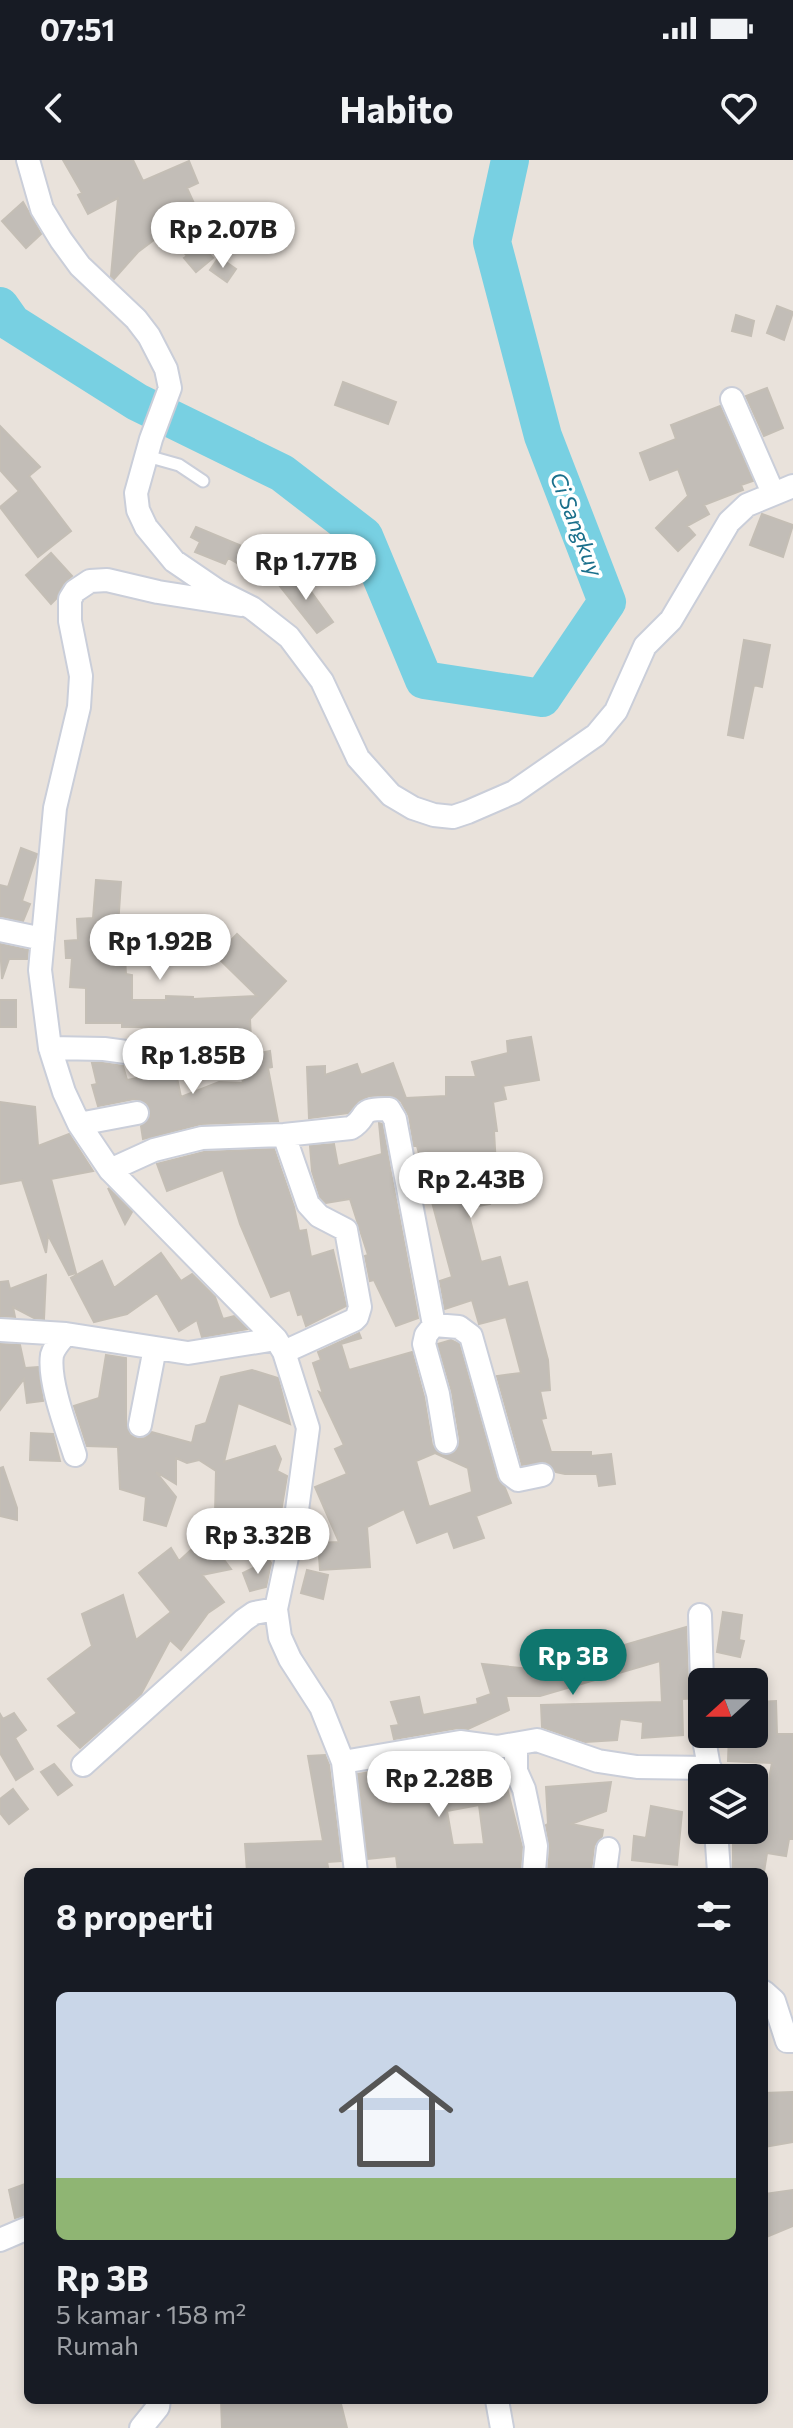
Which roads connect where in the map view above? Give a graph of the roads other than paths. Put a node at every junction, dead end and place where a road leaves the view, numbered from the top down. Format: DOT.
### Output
graph roads {
  1 [pos="28,160"];
  2 [pos="732,399"];
  3 [pos="149,448"];
  4 [pos="203,481"];
  5 [pos="783,490"];
  6 [pos="241,605"];
  7 [pos="0,930"];
  8 [pos="43,939"];
  9 [pos="50,1048"];
  10 [pos="214,1064"];
  11 [pos="137,1113"];
  12 [pos="79,1124"];
  13 [pos="284,1135"];
  14 [pos="110,1170"];
  15 [pos="434,1325"];
  16 [pos="0,1330"];
  17 [pos="66,1334"];
  18 [pos="280,1345"];
  19 [pos="155,1348"];
  20 [pos="140,1425"];
  21 [pos="446,1442"];
  22 [pos="75,1455"];
  23 [pos="542,1475"];
  24 [pos="276,1609"];
  25 [pos="700,1615"];
  26 [pos="702,1668"];
  27 [pos="516,1744"];
  28 [pos="343,1762"];
  29 [pos="83,1765"];
  30 [pos="688,1771"];
  31 [pos="717,1844"];
  32 [pos="356,1868"];
  33 [pos="534,1868"];
  34 [pos="719,1868"];
  35 [pos="768,1996"];
  36 [pos="790,2041"];
  37 [pos="793,2064"];
  38 [pos="24,2230"];
  39 [pos="0,2240"];
  40 [pos="158,2404"];
  41 [pos="498,2404"];
  42 [pos="141,2428"];
  43 [pos="502,2428"];
  1 -- 3 [label="street"];
  2 -- 5 [label="street"];
  3 -- 4 [label="lane"];
  3 -- 6 [label="street"];
  5 -- 6 [label="street"];
  6 -- 8 [label="street"];
  7 -- 8 [label="street"];
  8 -- 9 [label="street"];
  9 -- 10 [label="street"];
  9 -- 12 [label="street"];
  11 -- 12 [label="street"];
  12 -- 14 [label="street"];
  13 -- 14 [label="street"];
  13 -- 15 [label="street"];
  13 -- 18 [label="street"];
  14 -- 18 [label="street"];
  15 -- 21 [label="street"];
  15 -- 23 [label="street"];
  16 -- 17 [label="street"];
  17 -- 19 [label="street"];
  17 -- 22 [label="street"];
  18 -- 19 [label="street"];
  18 -- 24 [label="street"];
  19 -- 20 [label="street"];
  24 -- 28 [label="street"];
  24 -- 29 [label="street"];
  25 -- 26 [label="street"];
  27 -- 28 [label="street"];
  27 -- 30 [label="street"];
  27 -- 33 [label="street"];
  28 -- 32 [label="street"];
  31 -- 34 [label="street"];
  35 -- 36 [label="street"];
  36 -- 37 [label="street"];
  38 -- 39 [label="street"];
  40 -- 42 [label="street"];
  41 -- 43 [label="street"];
}
